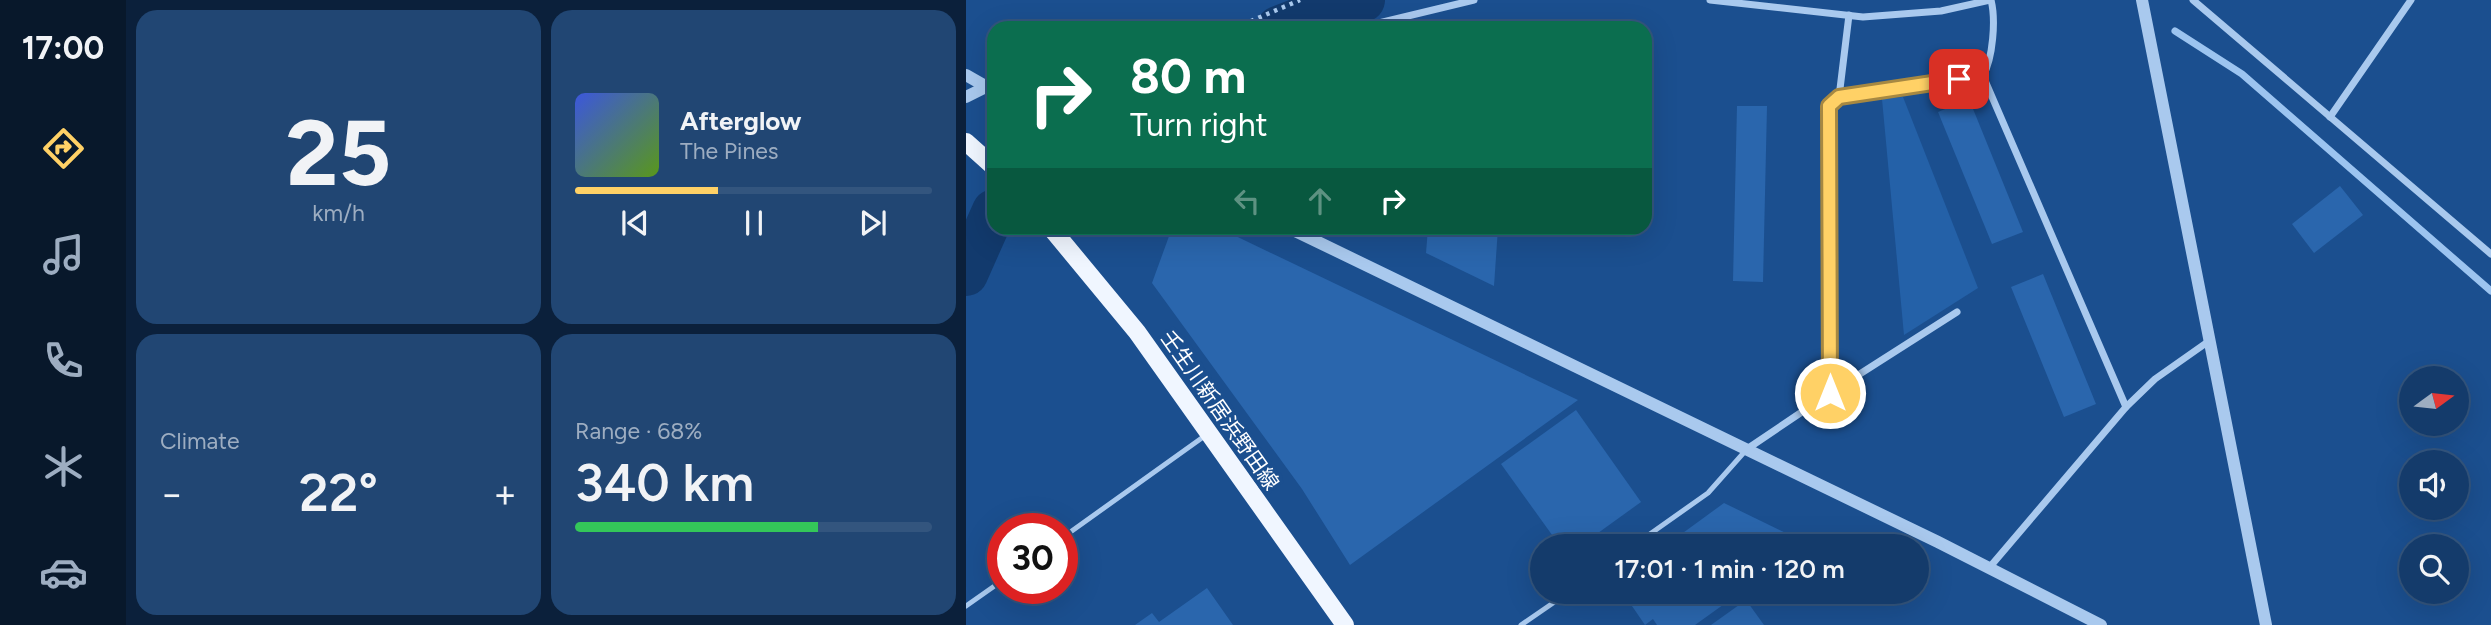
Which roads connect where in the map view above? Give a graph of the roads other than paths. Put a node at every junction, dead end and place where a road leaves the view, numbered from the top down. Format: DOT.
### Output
graph roads {
  1 [pos="1474,0"];
  2 [pos="1710,0"];
  3 [pos="1991,0"];
  4 [pos="2142,0"];
  5 [pos="2193,0"];
  6 [pos="2411,0"];
  7 [pos="1849,15"];
  8 [pos="1388,21"];
  9 [pos="966,75"];
  10 [pos="1983,76"];
  11 [pos="987,87"];
  12 [pos="987,90"];
  13 [pos="966,97"];
  14 [pos="1839,97"];
  15 [pos="2330,117"];
  16 [pos="966,142"];
  17 [pos="987,161"];
  18 [pos="1057,235"];
  19 [pos="1304,235"];
  20 [pos="2491,254"];
  21 [pos="1957,312"];
  22 [pos="2209,341"];
  23 [pos="1830,393"];
  24 [pos="2126,407"];
  25 [pos="1209,433"];
  26 [pos="1747,449"];
  27 [pos="1078,527"];
  28 [pos="1650,534"];
  29 [pos="1989,568"];
  30 [pos="987,591"];
  31 [pos="1552,604"];
  32 [pos="966,606"];
  33 [pos="1345,625"];
  34 [pos="1521,625"];
  35 [pos="2101,625"];
  36 [pos="2266,625"];
  1 -- 8 [label="street"];
  2 -- 7 [label="street"];
  3 -- 7 [label="street"];
  3 -- 10 [label="street"];
  4 -- 22 [label="street"];
  5 -- 15 [label="street"];
  6 -- 15 [label="street"];
  7 -- 14 [label="street"];
  9 -- 11 [label="street"];
  10 -- 14 [label="street"];
  10 -- 24 [label="street"];
  12 -- 13 [label="street"];
  14 -- 23 [label="street"];
  15 -- 20 [label="street"];
  16 -- 17 [label="main road"];
  18 -- 25 [label="main road, 壬生川新居浜野田線"];
  19 -- 26 [label="street"];
  21 -- 23 [label="street"];
  22 -- 24 [label="street"];
  22 -- 36 [label="street"];
  23 -- 26 [label="street"];
  24 -- 29 [label="street"];
  25 -- 27 [label="lane"];
  25 -- 33 [label="main road, 壬生川新居浜野田線"];
  26 -- 28 [label="lane"];
  26 -- 29 [label="street"];
  29 -- 35 [label="street"];
  30 -- 32 [label="lane"];
  31 -- 34 [label="lane"];
}
